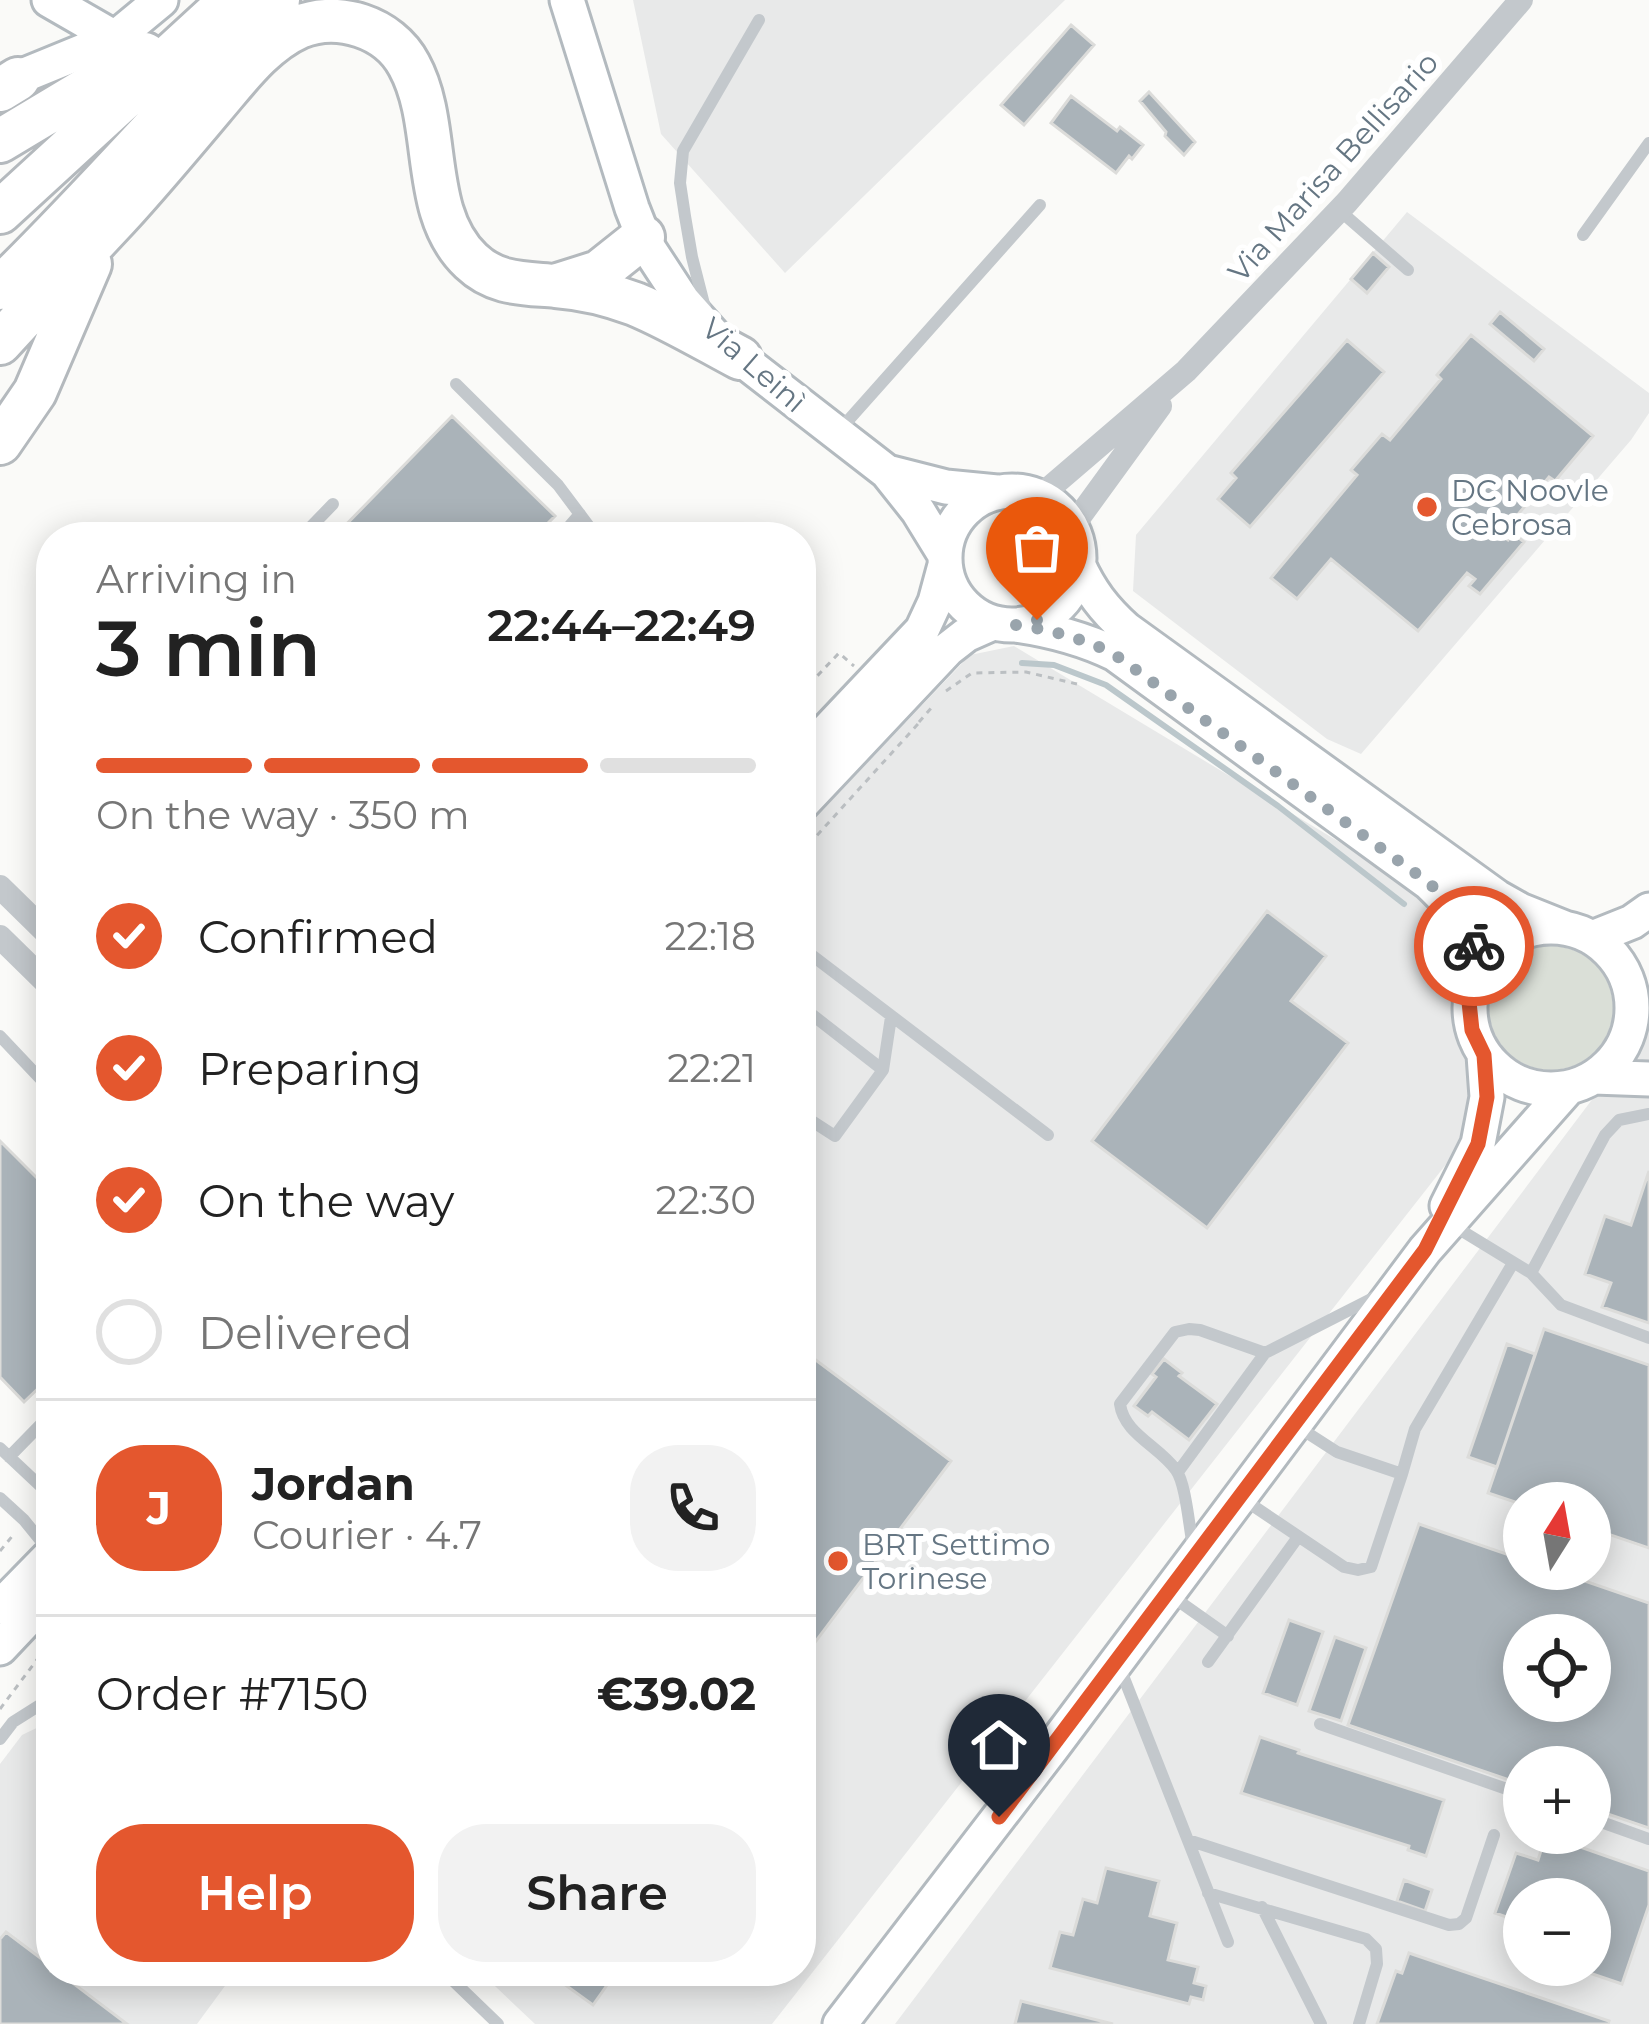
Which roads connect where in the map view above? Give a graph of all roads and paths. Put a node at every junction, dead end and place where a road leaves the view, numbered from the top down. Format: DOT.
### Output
graph roads {
  1 [pos="49,0"];
  2 [pos="161,0"];
  3 [pos="278,0"];
  4 [pos="567,0"];
  5 [pos="1521,0"];
  6 [pos="227,4"];
  7 [pos="759,20"];
  8 [pos="115,38"];
  9 [pos="6,85"];
  10 [pos="0,141"];
  11 [pos="1649,143"];
  12 [pos="1040,205"];
  13 [pos="1340,210"];
  14 [pos="0,212"];
  15 [pos="118,217"];
  16 [pos="638,223"];
  17 [pos="1583,235"];
  18 [pos="44,246"];
  19 [pos="1408,270"];
  20 [pos="572,280"];
  21 [pos="0,288"];
  22 [pos="0,302"];
  23 [pos="0,343"];
  24 [pos="728,348"];
  25 [pos="1186,370"];
  26 [pos="456,384"];
  27 [pos="836,434"];
  28 [pos="0,443"];
  29 [pos="887,472"];
  30 [pos="997,493"];
  31 [pos="1040,497"];
  32 [pos="333,504"];
  33 [pos="580,514"];
  34 [pos="316,522"];
  35 [pos="573,522"];
  36 [pos="586,522"];
  37 [pos="1072,527"];
  38 [pos="945,559"];
  39 [pos="1078,564"];
  40 [pos="1004,624"];
  41 [pos="863,674"];
  42 [pos="816,677"];
  43 [pos="1077,684"];
  44 [pos="945,692"];
  45 [pos="931,708"];
  46 [pos="918,724"];
  47 [pos="816,737"];
  48 [pos="816,789"];
  49 [pos="0,887"];
  50 [pos="1649,910"];
  51 [pos="36,922"];
  52 [pos="1579,933"];
  53 [pos="0,937"];
  54 [pos="816,959"];
  55 [pos="36,972"];
  56 [pos="1476,975"];
  57 [pos="1640,994"];
  58 [pos="891,1017"];
  59 [pos="816,1018"];
  60 [pos="0,1036"];
  61 [pos="1484,1055"];
  62 [pos="883,1070"];
  63 [pos="36,1074"];
  64 [pos="1649,1079"];
  65 [pos="1581,1082"];
  66 [pos="1649,1114"];
  67 [pos="816,1124"];
  68 [pos="1048,1136"];
  69 [pos="1448,1222"];
  70 [pos="1425,1250"];
  71 [pos="1514,1263"];
  72 [pos="1531,1273"];
  73 [pos="1399,1284"];
  74 [pos="1649,1338"];
  75 [pos="1265,1354"];
  76 [pos="1294,1425"];
  77 [pos="36,1426"];
  78 [pos="4,1452"];
  79 [pos="1178,1472"];
  80 [pos="1402,1474"];
  81 [pos="36,1482"];
  82 [pos="1240,1497"];
  83 [pos="0,1498"];
  84 [pos="36,1535"];
  85 [pos="1298,1537"];
  86 [pos="1196,1557"];
  87 [pos="36,1570"];
  88 [pos="1168,1593"];
  89 [pos="0,1607"];
  90 [pos="36,1610"];
  91 [pos="1228,1636"];
  92 [pos="0,1648"];
  93 [pos="36,1661"];
  94 [pos="1118,1661"];
  95 [pos="1208,1662"];
  96 [pos="36,1708"];
  97 [pos="0,1709"];
  98 [pos="1320,1724"];
  99 [pos="0,1739"];
  100 [pos="1503,1788"];
  101 [pos="1611,1825"];
  102 [pos="1494,1834"];
  103 [pos="1649,1839"];
  104 [pos="1188,1840"];
  105 [pos="1208,1893"];
  106 [pos="1262,1907"];
  107 [pos="1228,1942"];
  108 [pos="459,1986"];
  109 [pos="498,2024"];
  110 [pos="840,2024"];
  111 [pos="1322,2024"];
  112 [pos="1359,2024"];
  1 -- 8 [label="street"];
  2 -- 8 [label="street"];
  3 -- 18 [label="highway"];
  4 -- 16 [label="street, Via Leinì"];
  5 -- 13 [label="street, Via Marisa Bellisario"];
  6 -- 10 [label="highway"];
  6 -- 14 [label="highway"];
  7 -- 24 [label="lane"];
  8 -- 9 [label="street"];
  11 -- 17 [label="lane"];
  12 -- 27 [label="lane"];
  13 -- 19 [label="lane"];
  13 -- 25 [label="street, Via Marisa Bellisario"];
  15 -- 20 [label="highway"];
  15 -- 23 [label="highway"];
  15 -- 28 [label="highway"];
  16 -- 20 [label="highway"];
  16 -- 24 [label="street, Via Leinì"];
  18 -- 21 [label="highway"];
  18 -- 22 [label="highway"];
  20 -- 24 [label="highway"];
  24 -- 27 [label="street, Via Leinì"];
  25 -- 31 [label="street, Via Marisa Bellisario"];
  25 -- 37 [label="street, Via Marisa Bellisario"];
  26 -- 33 [label="lane"];
  27 -- 29 [label="street, Via Leinì"];
  29 -- 30 [label="street, Via Leinì"];
  29 -- 38 [label="street, Via Leinì"];
  30 -- 31 [label="street"];
  30 -- 38 [label="street"];
  31 -- 37 [label="street"];
  32 -- 34 [label="lane"];
  33 -- 35 [label="lane"];
  33 -- 36 [label="lane"];
  37 -- 39 [label="street"];
  38 -- 40 [label="street"];
  38 -- 47 [label="street"];
  39 -- 40 [label="street"];
  39 -- 52 [label="street"];
  40 -- 48 [label="street"];
  40 -- 56 [label="street"];
  41 -- 42 [label="path"];
  43 -- 44 [label="path"];
  45 -- 46 [label="path"];
  49 -- 51 [label="street"];
  50 -- 52 [label="street"];
  52 -- 56 [label="street"];
  52 -- 57 [label="street"];
  53 -- 55 [label="street"];
  54 -- 58 [label="lane"];
  56 -- 61 [label="street"];
  57 -- 65 [label="street"];
  58 -- 62 [label="lane"];
  58 -- 68 [label="lane"];
  59 -- 62 [label="lane"];
  60 -- 63 [label="lane"];
  61 -- 65 [label="street"];
  61 -- 70 [label="street"];
  62 -- 67 [label="lane"];
  64 -- 65 [label="street"];
  65 -- 69 [label="street"];
  66 -- 72 [label="lane"];
  69 -- 70 [label="street"];
  69 -- 71 [label="lane"];
  70 -- 73 [label="street"];
  71 -- 72 [label="lane"];
  71 -- 80 [label="lane"];
  72 -- 74 [label="lane"];
  73 -- 75 [label="lane"];
  73 -- 76 [label="street"];
  75 -- 79 [label="lane"];
  75 -- 79 [label="lane"];
  76 -- 80 [label="lane"];
  76 -- 82 [label="street"];
  77 -- 78 [label="lane"];
  78 -- 81 [label="lane"];
  79 -- 86 [label="lane"];
  80 -- 85 [label="lane"];
  82 -- 85 [label="lane"];
  82 -- 86 [label="street"];
  83 -- 84 [label="lane"];
  85 -- 91 [label="lane"];
  86 -- 88 [label="street"];
  87 -- 89 [label="street"];
  88 -- 91 [label="lane"];
  88 -- 94 [label="street"];
  90 -- 92 [label="street"];
  91 -- 95 [label="lane"];
  93 -- 97 [label="path"];
  94 -- 104 [label="lane"];
  94 -- 110 [label="street"];
  96 -- 99 [label="lane"];
  98 -- 100 [label="lane"];
  101 -- 103 [label="lane"];
  102 -- 104 [label="lane"];
  104 -- 105 [label="lane"];
  105 -- 106 [label="lane"];
  105 -- 107 [label="lane"];
  106 -- 111 [label="lane"];
  106 -- 112 [label="lane"];
  108 -- 109 [label="lane"];
}
